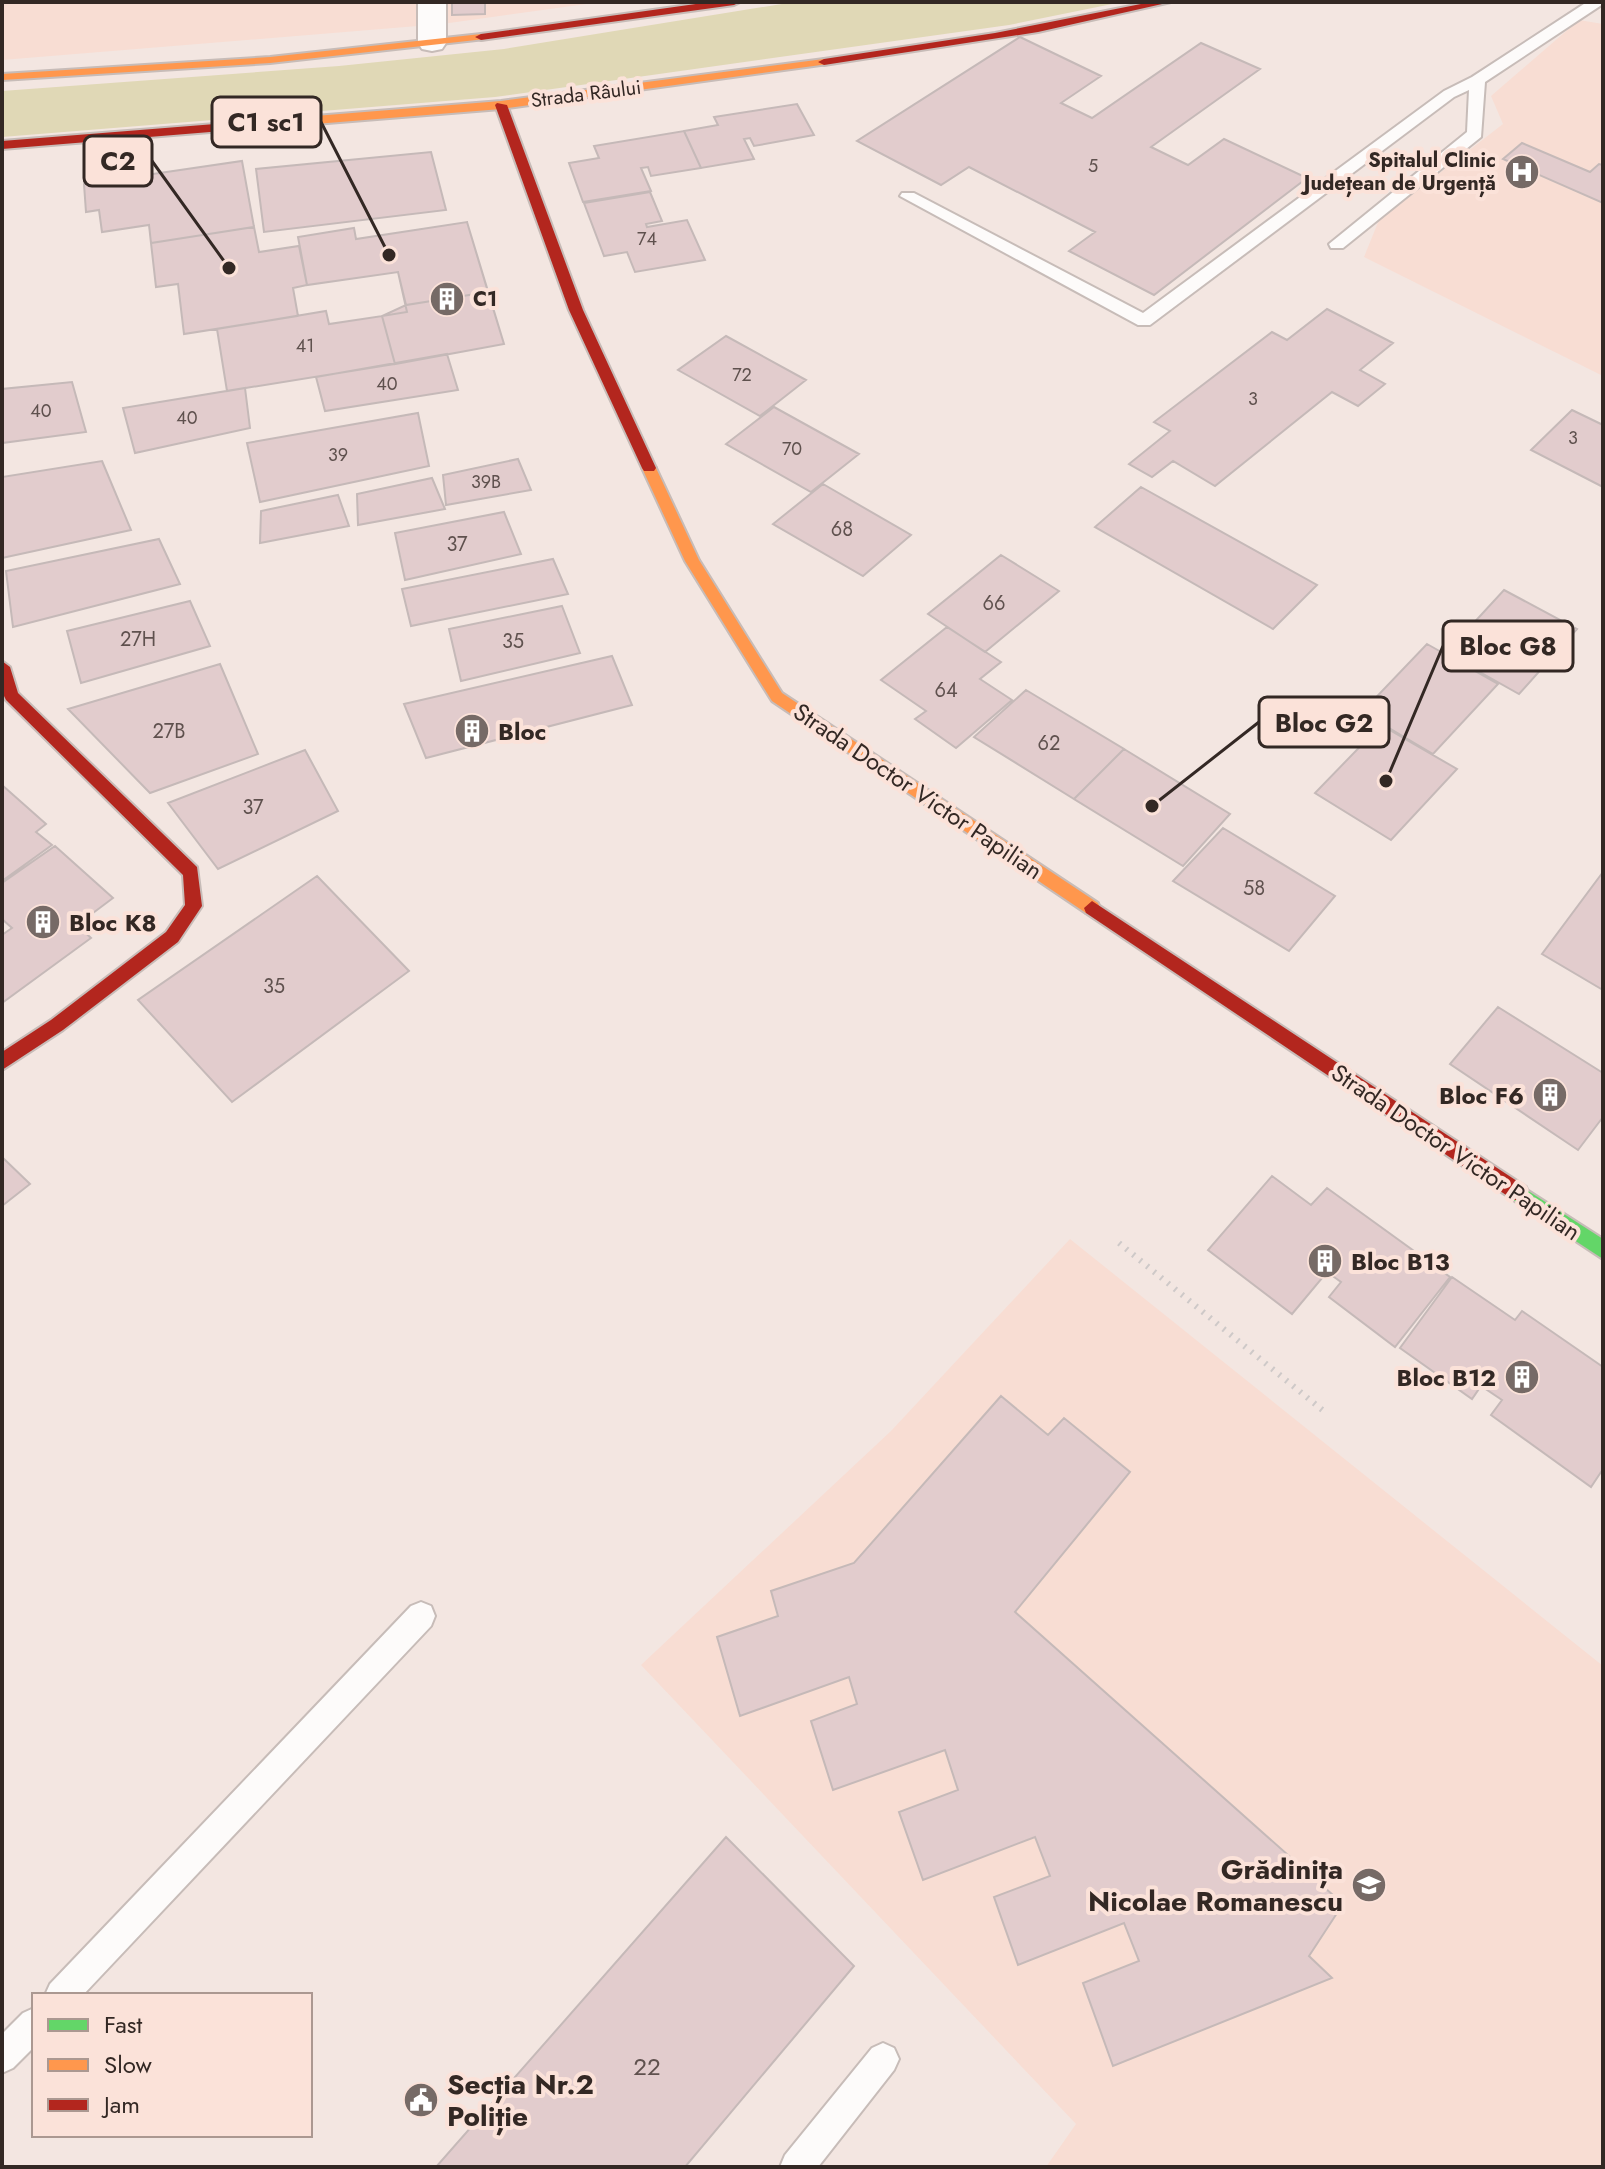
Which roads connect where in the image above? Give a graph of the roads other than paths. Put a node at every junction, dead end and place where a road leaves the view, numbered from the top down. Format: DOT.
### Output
graph roads {
  1 [pos="432,2"];
  2 [pos="734,2"];
  3 [pos="1165,2"];
  4 [pos="1597,2"];
  5 [pos="432,43"];
  6 [pos="2,77"];
  7 [pos="1477,80"];
  8 [pos="501,105"];
  9 [pos="2,145"];
  10 [pos="908,196"];
  11 [pos="1337,244"];
  12 [pos="2,667"];
  13 [pos="2,1062"];
  14 [pos="1603,1250"];
  15 [pos="421,1616"];
  16 [pos="63,1993"];
  17 [pos="32,2026"];
  18 [pos="2,2057"];
  19 [pos="883,2059"];
  20 [pos="797,2167"];
  1 -- 5 [label="street"];
  2 -- 5 [label="street"];
  3 -- 8 [label="street, Strada Râului"];
  4 -- 7 [label="lane"];
  5 -- 6 [label="street"];
  7 -- 10 [label="lane"];
  7 -- 11 [label="lane"];
  8 -- 9 [label="street, Strada Râului"];
  8 -- 14 [label="street, Strada Doctor Victor Papilian"];
  12 -- 13 [label="street"];
  15 -- 16 [label="lane"];
  17 -- 18 [label="lane"];
  19 -- 20 [label="lane"];
}
